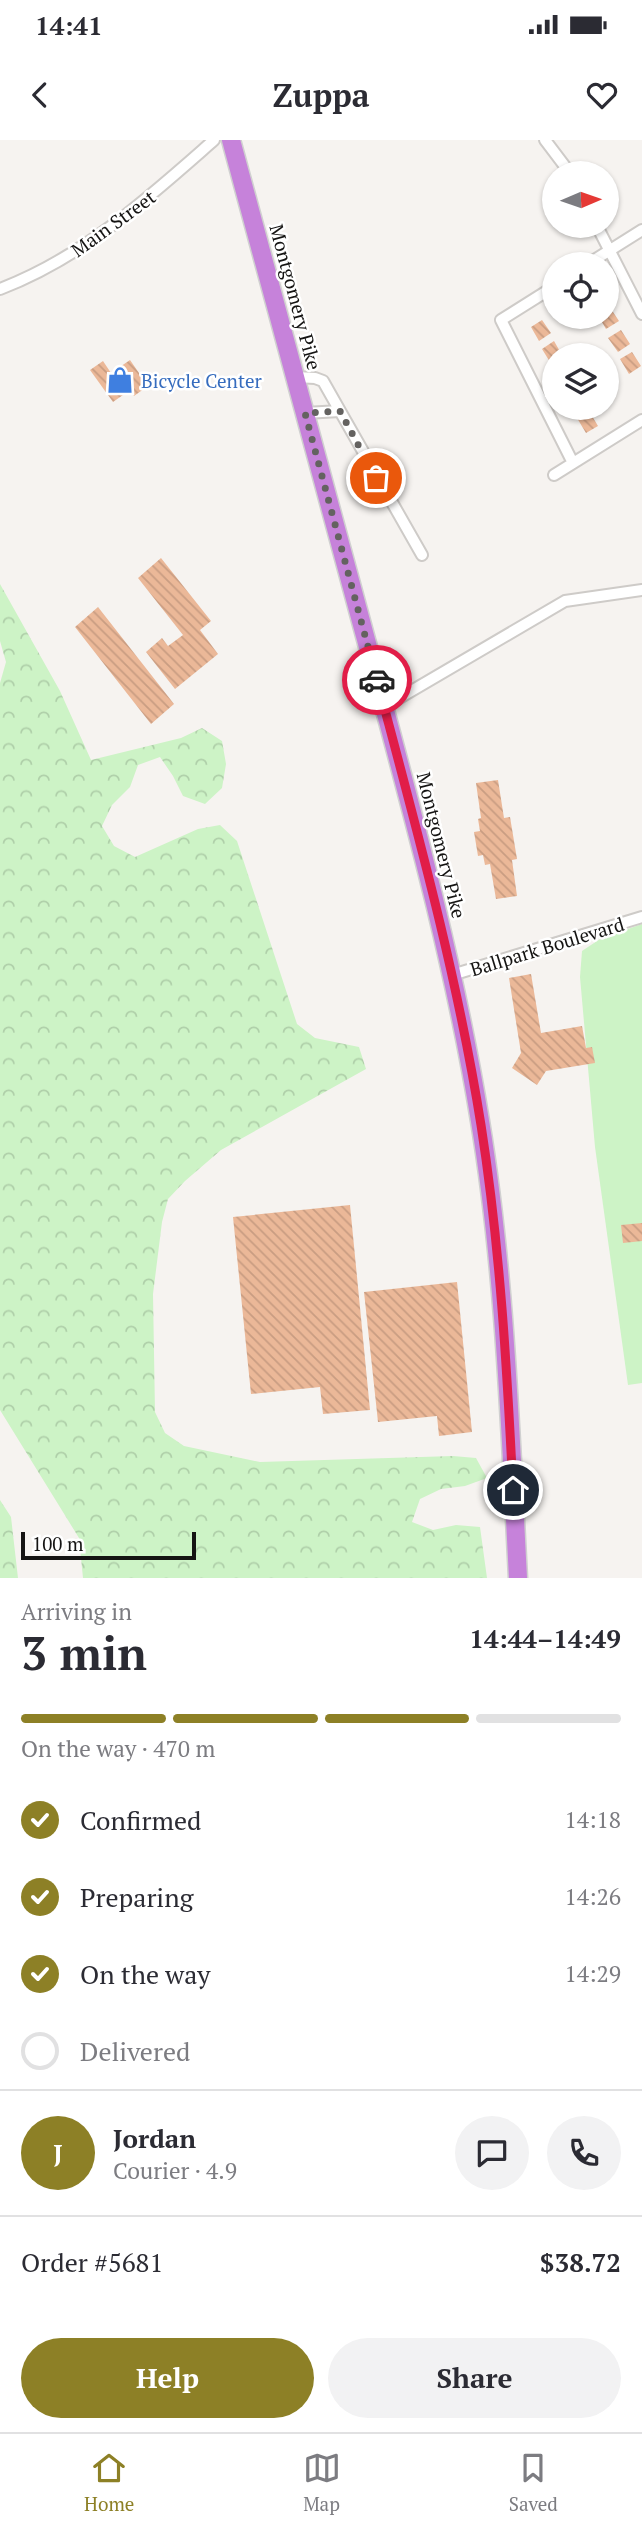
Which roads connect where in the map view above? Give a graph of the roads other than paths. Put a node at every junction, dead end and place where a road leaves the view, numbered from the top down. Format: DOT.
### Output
graph roads {
  1 [pos="214,140"];
  2 [pos="231,140"];
  3 [pos="545,140"];
  4 [pos="561,161"];
  5 [pos="642,230"];
  6 [pos="604,238"];
  7 [pos="610,250"];
  8 [pos="607,252"];
  9 [pos="0,289"];
  10 [pos="542,294"];
  11 [pos="642,314"];
  12 [pos="295,377"];
  13 [pos="340,411"];
  14 [pos="305,413"];
  15 [pos="642,420"];
  16 [pos="573,463"];
  17 [pos="554,475"];
  18 [pos="422,555"];
  19 [pos="642,590"];
  20 [pos="384,708"];
  21 [pos="642,917"];
  22 [pos="452,975"];
  23 [pos="518,1578"];
  1 -- 9 [label="street, Main Street"];
  2 -- 12 [label="highway, Montgomery Pike"];
  3 -- 4 [label="street"];
  5 -- 7 [label="street"];
  6 -- 7 [label="street"];
  7 -- 8 [label="street"];
  7 -- 11 [label="street"];
  10 -- 16 [label="street"];
  12 -- 13 [label="street"];
  12 -- 14 [label="highway, Montgomery Pike"];
  13 -- 14 [label="street"];
  13 -- 18 [label="street"];
  14 -- 20 [label="highway, Montgomery Pike"];
  15 -- 16 [label="street"];
  16 -- 17 [label="street"];
  19 -- 20 [label="street"];
  20 -- 22 [label="highway, Montgomery Pike"];
  21 -- 22 [label="street, Ballpark Boulevard"];
  22 -- 23 [label="highway, Montgomery Pike"];
}
